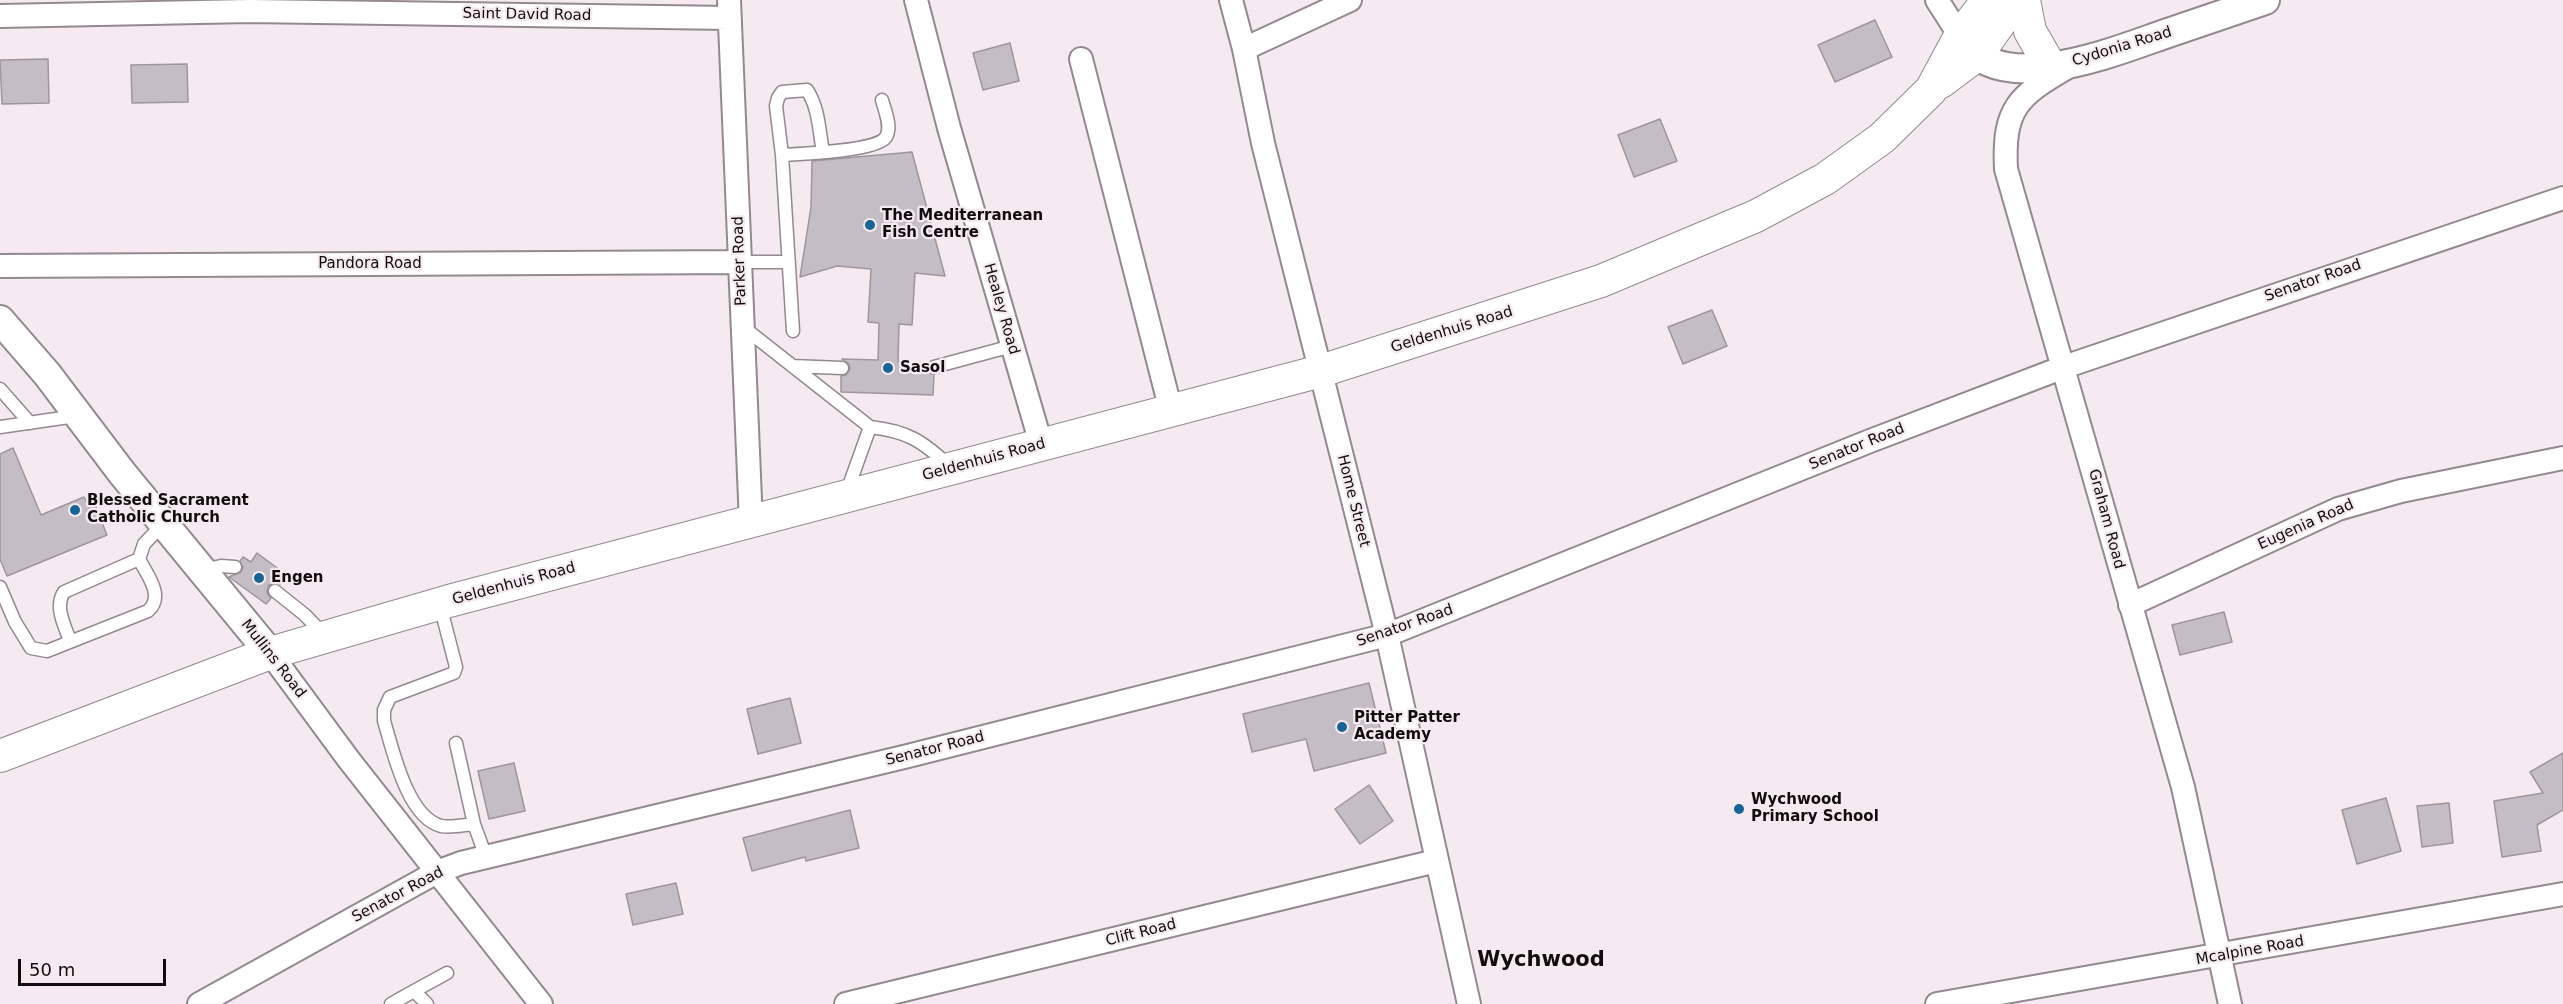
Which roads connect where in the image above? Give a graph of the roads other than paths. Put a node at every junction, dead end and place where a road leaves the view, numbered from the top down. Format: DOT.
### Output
graph roads {
  1 [pos="916,0"];
  2 [pos="1231,0"];
  3 [pos="1350,0"];
  4 [pos="1937,0"];
  5 [pos="1988,0"];
  6 [pos="2016,0"];
  7 [pos="2024,0"];
  8 [pos="2265,0"];
  9 [pos="251,5"];
  10 [pos="729,9"];
  11 [pos="0,16"];
  12 [pos="1969,46"];
  13 [pos="1244,49"];
  14 [pos="1081,59"];
  15 [pos="2062,65"];
  16 [pos="882,100"];
  17 [pos="822,152"];
  18 [pos="782,155"];
  19 [pos="2563,198"];
  20 [pos="741,262"];
  21 [pos="789,262"];
  22 [pos="0,266"];
  23 [pos="0,320"];
  24 [pos="743,327"];
  25 [pos="793,331"];
  26 [pos="1012,346"];
  27 [pos="792,366"];
  28 [pos="934,367"];
  29 [pos="2064,367"];
  30 [pos="842,368"];
  31 [pos="1320,371"];
  32 [pos="0,389"];
  33 [pos="1171,411"];
  34 [pos="78,416"];
  35 [pos="30,423"];
  36 [pos="0,427"];
  37 [pos="870,427"];
  38 [pos="1041,444"];
  39 [pos="2563,458"];
  40 [pos="953,469"];
  41 [pos="845,498"];
  42 [pos="751,523"];
  43 [pos="164,524"];
  44 [pos="139,559"];
  45 [pos="235,567"];
  46 [pos="202,570"];
  47 [pos="0,586"];
  48 [pos="275,591"];
  49 [pos="440,604"];
  50 [pos="2130,606"];
  51 [pos="1387,635"];
  52 [pos="326,637"];
  53 [pos="70,642"];
  54 [pos="270,653"];
  55 [pos="456,743"];
  56 [pos="0,756"];
  57 [pos="474,824"];
  58 [pos="486,856"];
  59 [pos="1436,861"];
  60 [pos="436,872"];
  61 [pos="2563,894"];
  62 [pos="2221,956"];
  63 [pos="447,973"];
  64 [pos="414,991"];
  65 [pos="200,1004"];
  66 [pos="391,1004"];
  67 [pos="427,1004"];
  68 [pos="541,1004"];
  69 [pos="846,1004"];
  70 [pos="1469,1004"];
  71 [pos="1937,1004"];
  72 [pos="2230,1004"];
  1 -- 26 [label="street, Healey Road"];
  2 -- 13 [label="street, Home Street"];
  3 -- 13 [label="street"];
  4 -- 12 [label="street"];
  5 -- 12 [label="main road, Geldenhuis Road"];
  6 -- 12 [label="main road, Geldenhuis Road"];
  7 -- 15 [label="main road"];
  8 -- 15 [label="street, Cydonia Road"];
  9 -- 10 [label="street, Saint David Road"];
  9 -- 11 [label="street, Saint David Road"];
  10 -- 20 [label="street, Parker Road"];
  12 -- 15 [label="street, Cydonia Road"];
  12 -- 31 [label="main road, Geldenhuis Road"];
  13 -- 31 [label="street, Home Street"];
  14 -- 33 [label="street"];
  15 -- 29 [label="street, Graham Road"];
  16 -- 17 [label="lane"];
  17 -- 18 [label="lane"];
  17 -- 18 [label="lane"];
  18 -- 21 [label="lane"];
  19 -- 29 [label="street, Senator Road"];
  20 -- 21 [label="lane"];
  20 -- 22 [label="street, Pandora Road"];
  20 -- 24 [label="street, Parker Road"];
  21 -- 25 [label="lane"];
  23 -- 34 [label="street, Mullins Road"];
  24 -- 27 [label="lane"];
  24 -- 42 [label="street, Parker Road"];
  26 -- 28 [label="lane"];
  26 -- 38 [label="street, Healey Road"];
  27 -- 30 [label="lane"];
  27 -- 37 [label="lane"];
  29 -- 50 [label="street, Graham Road"];
  29 -- 51 [label="street, Senator Road"];
  31 -- 33 [label="main road, Geldenhuis Road"];
  31 -- 51 [label="street, Home Street"];
  32 -- 35 [label="lane"];
  33 -- 38 [label="main road, Geldenhuis Road"];
  34 -- 35 [label="lane"];
  34 -- 43 [label="street, Mullins Road"];
  35 -- 36 [label="lane"];
  37 -- 40 [label="lane"];
  37 -- 41 [label="lane"];
  38 -- 40 [label="main road, Geldenhuis Road"];
  39 -- 50 [label="street, Eugenia Road"];
  40 -- 41 [label="main road, Geldenhuis Road"];
  41 -- 42 [label="main road, Geldenhuis Road"];
  42 -- 49 [label="main road, Geldenhuis Road"];
  43 -- 44 [label="lane"];
  43 -- 46 [label="street, Mullins Road"];
  44 -- 53 [label="lane"];
  44 -- 53 [label="lane"];
  45 -- 46 [label="lane"];
  46 -- 54 [label="street, Mullins Road"];
  47 -- 53 [label="lane"];
  48 -- 52 [label="lane"];
  49 -- 52 [label="main road, Geldenhuis Road"];
  49 -- 57 [label="lane"];
  50 -- 62 [label="street, Graham Road"];
  51 -- 58 [label="street, Senator Road"];
  51 -- 59 [label="street, Home Street"];
  52 -- 54 [label="main road, Geldenhuis Road"];
  54 -- 56 [label="main road, Geldenhuis Road"];
  54 -- 60 [label="street, Mullins Road"];
  55 -- 57 [label="lane"];
  57 -- 58 [label="lane"];
  58 -- 60 [label="street, Senator Road"];
  59 -- 69 [label="street, Clift Road"];
  59 -- 70 [label="street, Home Street"];
  60 -- 65 [label="street, Senator Road"];
  60 -- 68 [label="street, Mullins Road"];
  61 -- 62 [label="street, Mcalpine Road"];
  62 -- 71 [label="street, Mcalpine Road"];
  62 -- 72 [label="street, Graham Road"];
  63 -- 64 [label="lane"];
  64 -- 66 [label="lane"];
  64 -- 67 [label="lane"];
}
